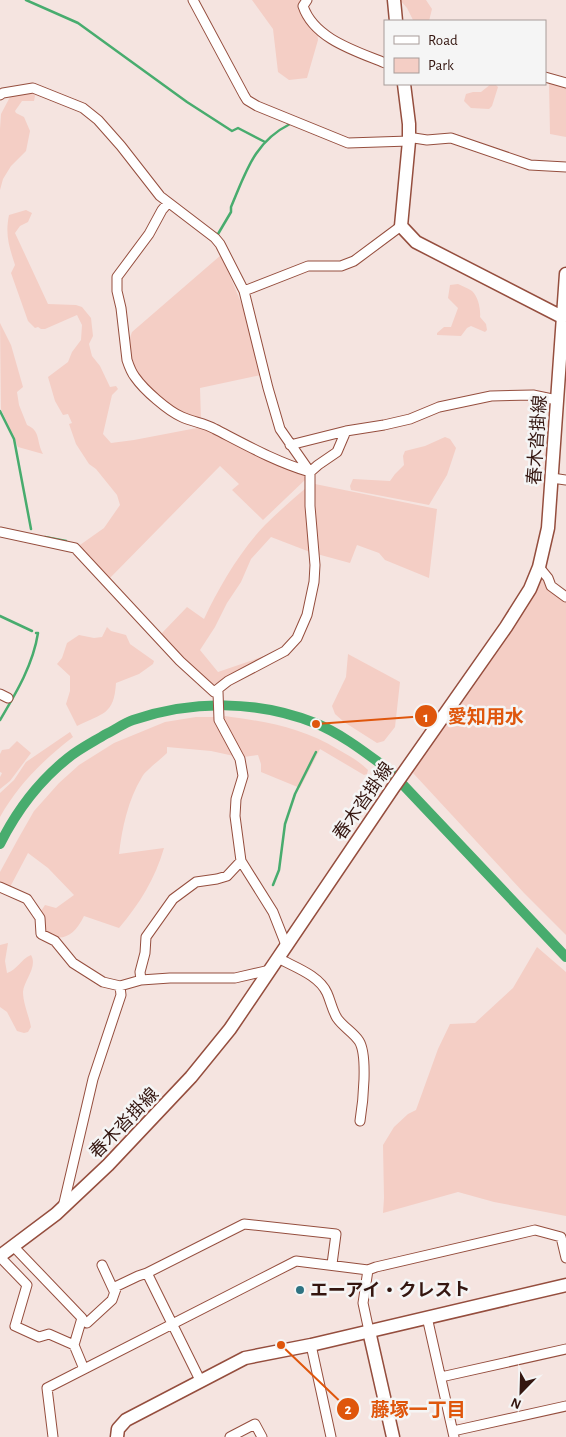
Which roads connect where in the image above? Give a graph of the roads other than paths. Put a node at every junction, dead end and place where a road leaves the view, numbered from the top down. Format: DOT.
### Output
graph roads {
  1 [pos="193,0"];
  2 [pos="307,0"];
  3 [pos="394,0"];
  4 [pos="396,20"];
  5 [pos="384,63"];
  6 [pos="546,77"];
  7 [pos="566,83"];
  8 [pos="404,85"];
  9 [pos="0,95"];
  10 [pos="410,141"];
  11 [pos="566,167"];
  12 [pos="168,203"];
  13 [pos="401,226"];
  14 [pos="566,274"];
  15 [pos="244,291"];
  16 [pos="564,316"];
  17 [pos="563,352"];
  18 [pos="557,400"];
  19 [pos="346,431"];
  20 [pos="290,444"];
  21 [pos="310,472"];
  22 [pos="552,478"];
  23 [pos="566,480"];
  24 [pos="0,532"];
  25 [pos="539,567"];
  26 [pos="566,598"];
  27 [pos="218,692"];
  28 [pos="240,861"];
  29 [pos="0,887"];
  30 [pos="286,945"];
  31 [pos="278,958"];
  32 [pos="270,970"];
  33 [pos="141,980"];
  34 [pos="120,986"];
  35 [pos="360,1121"];
  36 [pos="63,1207"];
  37 [pos="14,1247"];
  38 [pos="0,1256"];
  39 [pos="566,1258"];
  40 [pos="332,1264"];
  41 [pos="102,1265"];
  42 [pos="368,1270"];
  43 [pos="147,1273"];
  44 [pos="566,1285"];
  45 [pos="114,1291"];
  46 [pos="428,1317"];
  47 [pos="85,1320"];
  48 [pos="171,1324"];
  49 [pos="95,1330"];
  50 [pos="369,1331"];
  51 [pos="74,1345"];
  52 [pos="311,1345"];
  53 [pos="566,1349"];
  54 [pos="84,1369"];
  55 [pos="441,1377"];
  56 [pos="200,1382"];
  57 [pos="566,1406"];
  58 [pos="454,1434"];
  59 [pos="53,1437"];
  60 [pos="117,1437"];
  61 [pos="230,1437"];
  62 [pos="262,1437"];
  63 [pos="331,1437"];
  64 [pos="393,1437"];
  1 -- 10 [label="street"];
  2 -- 5 [label="street"];
  3 -- 4 [label="main road"];
  6 -- 7 [label="street"];
  8 -- 10 [label="main road"];
  9 -- 12 [label="street"];
  10 -- 11 [label="street"];
  10 -- 13 [label="main road"];
  12 -- 15 [label="street"];
  12 -- 21 [label="street"];
  13 -- 15 [label="street"];
  13 -- 16 [label="main road"];
  14 -- 16 [label="main road, 春木沓掛線"];
  15 -- 20 [label="street"];
  16 -- 17 [label="main road, 春木沓掛線"];
  17 -- 18 [label="main road, 春木沓掛線"];
  18 -- 19 [label="street"];
  18 -- 22 [label="main road, 春木沓掛線"];
  19 -- 20 [label="street"];
  19 -- 21 [label="street"];
  20 -- 21 [label="street"];
  21 -- 24 [label="street"];
  22 -- 23 [label="street"];
  22 -- 25 [label="main road, 春木沓掛線"];
  25 -- 26 [label="street"];
  25 -- 30 [label="main road, 春木沓掛線"];
  27 -- 28 [label="street"];
  28 -- 30 [label="street"];
  28 -- 33 [label="street"];
  29 -- 34 [label="street"];
  30 -- 31 [label="main road, 春木沓掛線"];
  31 -- 32 [label="main road, 春木沓掛線"];
  31 -- 35 [label="street"];
  32 -- 33 [label="street"];
  32 -- 36 [label="main road, 春木沓掛線"];
  33 -- 34 [label="street"];
  34 -- 36 [label="street"];
  36 -- 37 [label="main road, 春木沓掛線"];
  37 -- 38 [label="main road, 春木沓掛線"];
  37 -- 47 [label="street"];
  38 -- 51 [label="street"];
  39 -- 42 [label="street"];
  40 -- 42 [label="street"];
  40 -- 43 [label="street"];
  40 -- 48 [label="street"];
  41 -- 45 [label="street"];
  42 -- 50 [label="street"];
  43 -- 45 [label="street"];
  43 -- 48 [label="street"];
  44 -- 46 [label="main road"];
  45 -- 47 [label="street"];
  46 -- 50 [label="main road"];
  46 -- 55 [label="street"];
  47 -- 49 [label="street"];
  47 -- 51 [label="street"];
  48 -- 54 [label="street"];
  48 -- 56 [label="street"];
  50 -- 52 [label="main road"];
  50 -- 64 [label="main road"];
  51 -- 54 [label="street"];
  52 -- 56 [label="main road"];
  52 -- 63 [label="street"];
  53 -- 55 [label="street"];
  54 -- 59 [label="street"];
  55 -- 58 [label="street"];
  56 -- 60 [label="main road"];
  57 -- 58 [label="street"];
  61 -- 62 [label="street"];
}
